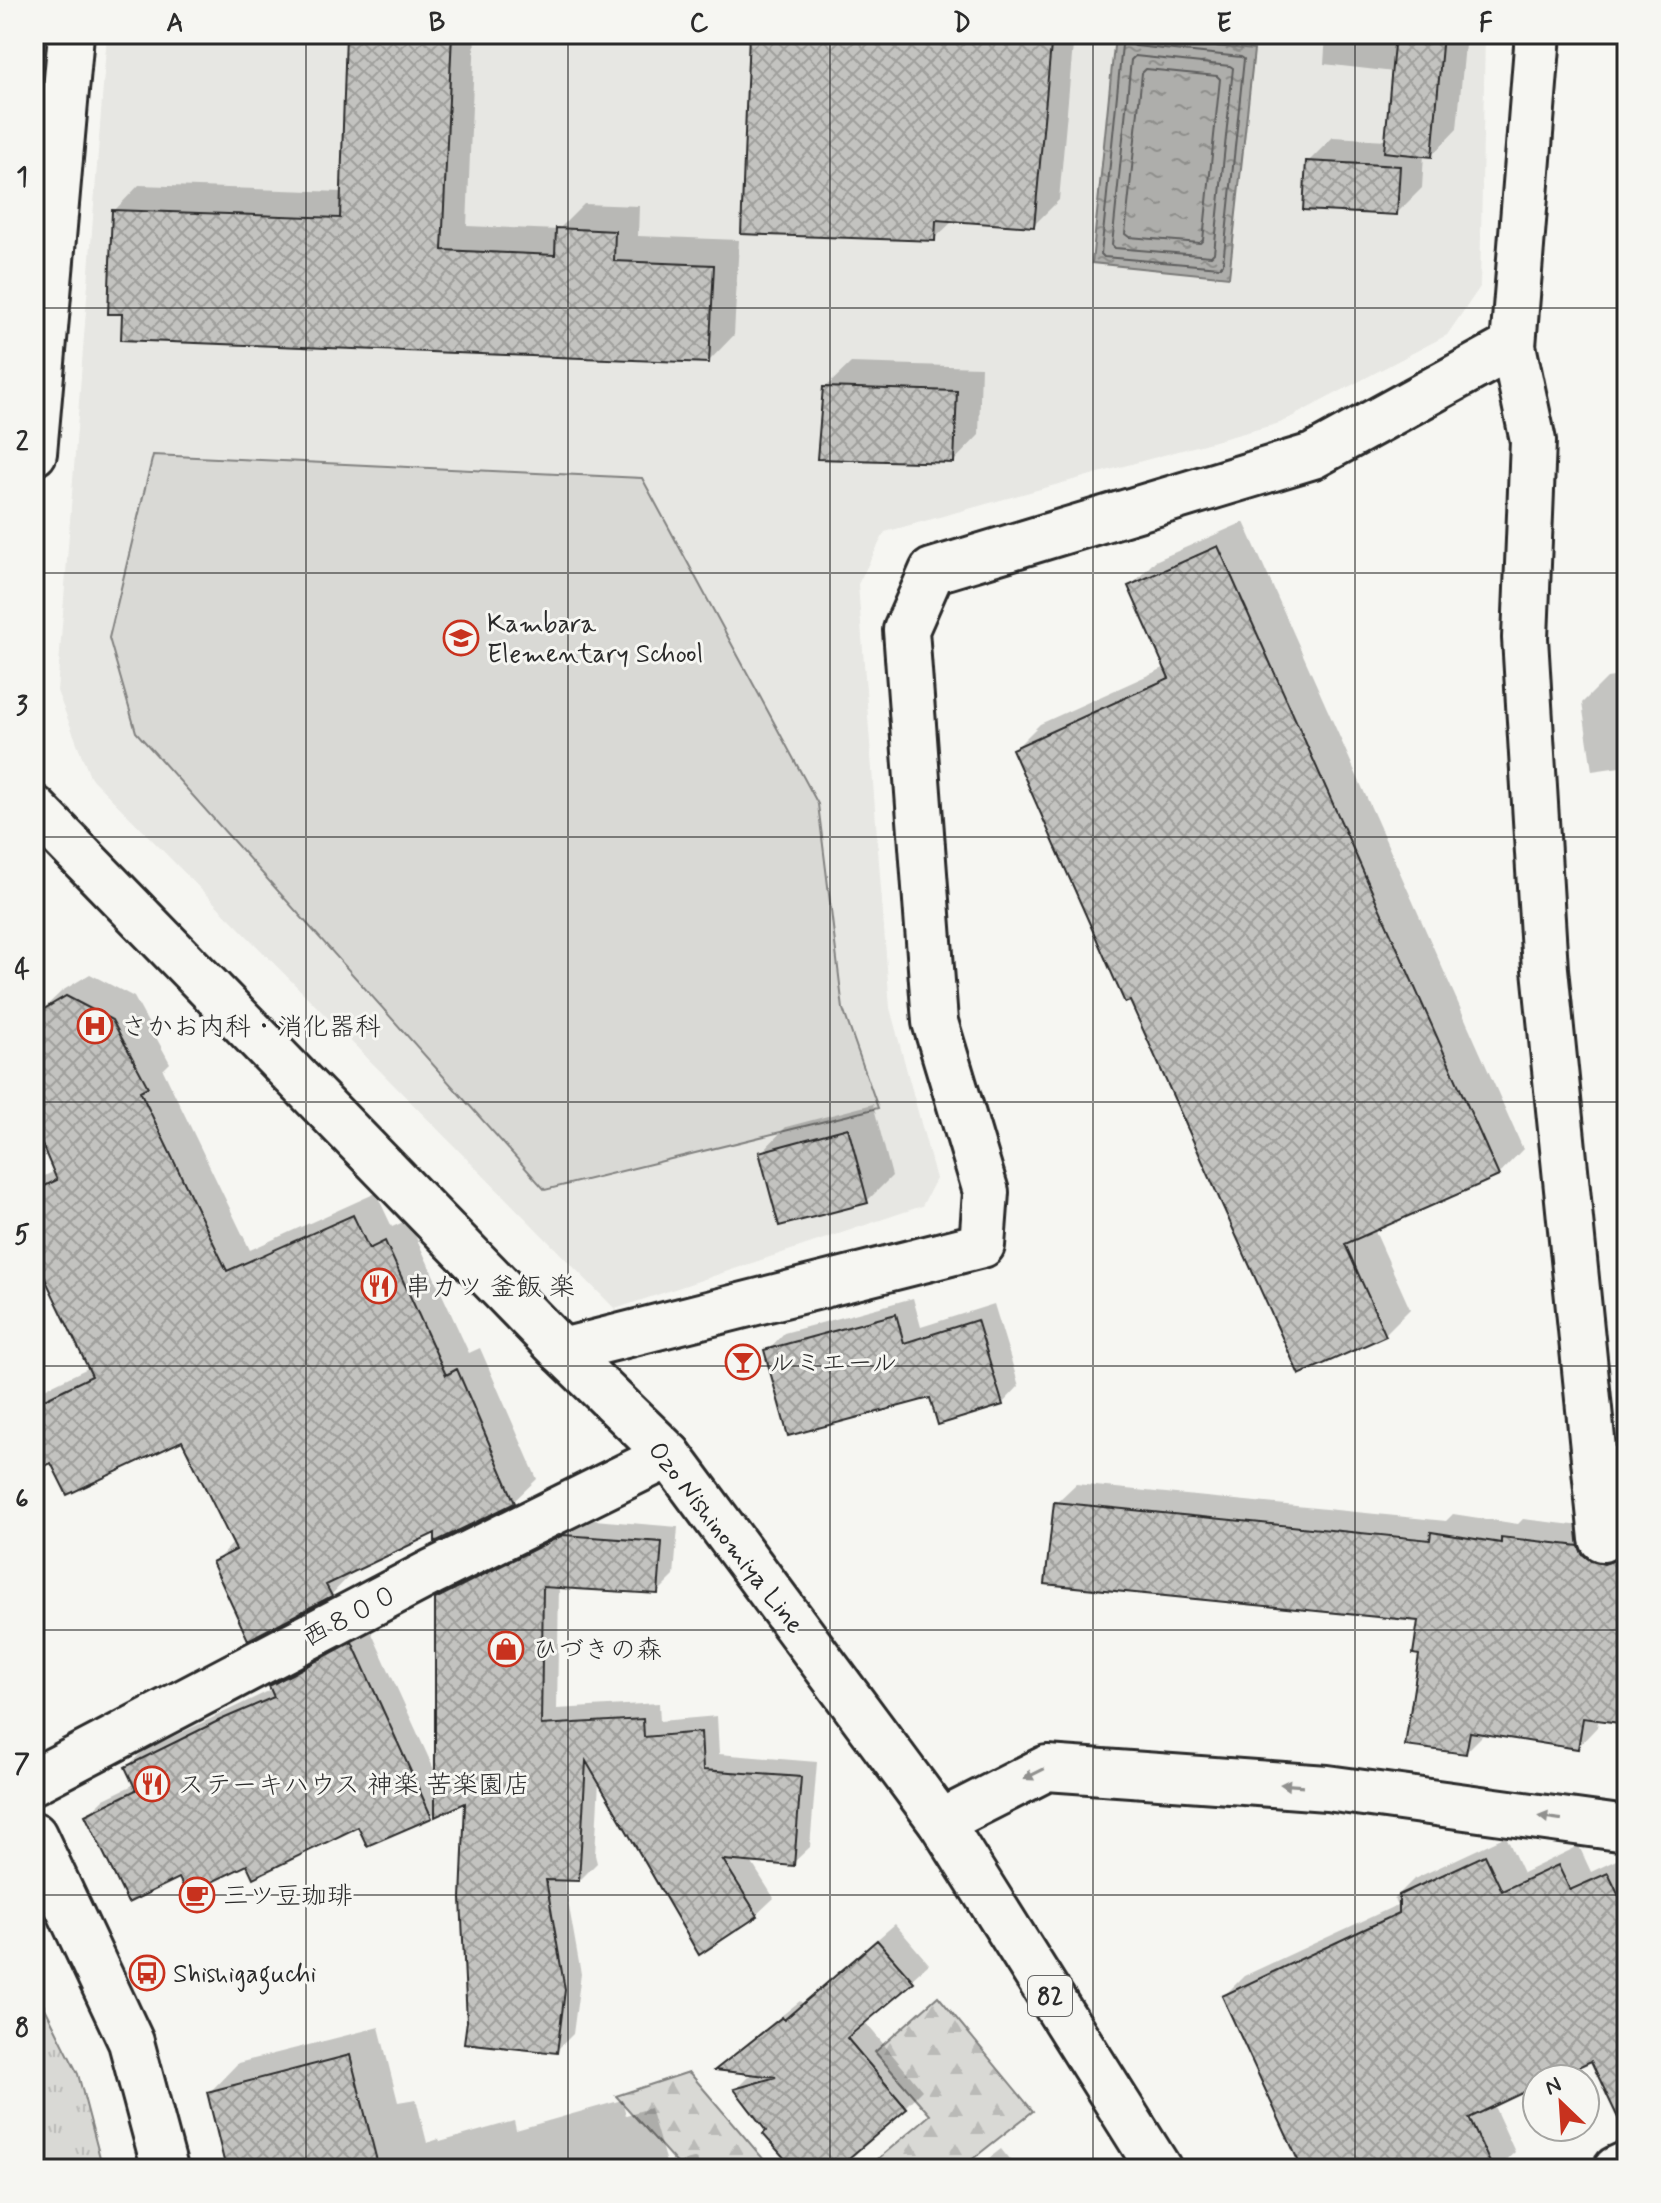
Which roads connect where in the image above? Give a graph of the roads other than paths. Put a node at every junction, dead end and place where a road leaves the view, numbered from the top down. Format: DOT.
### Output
graph roads {
  1 [pos="71,34"];
  2 [pos="1538,34"];
  3 [pos="1513,346"];
  4 [pos="34,453"];
  5 [pos="34,808"];
  6 [pos="562,1351"];
  7 [pos="669,1455"];
  8 [pos="1602,1539"];
  9 [pos="34,1781"];
  10 [pos="941,1822"];
  11 [pos="1627,1829"];
  12 [pos="34,1835"];
  13 [pos="1627,2164"];
  14 [pos="165,2169"];
  15 [pos="1159,2169"];
  16 [pos="1616,2169"];
  1 -- 4 [label="street"];
  2 -- 3 [label="street"];
  3 -- 6 [label="street"];
  3 -- 8 [label="street"];
  5 -- 6 [label="street, Ozo Nishinomiya Line / 82"];
  6 -- 7 [label="street, Ozo Nishinomiya Line / 82"];
  7 -- 9 [label="street, 西８００"];
  7 -- 10 [label="street, Ozo Nishinomiya Line / 82"];
  11 -- 10 [label="street, one-way"];
  10 -- 15 [label="street, Ozo Nishinomiya Line / 82"];
  12 -- 14 [label="street"];
  13 -- 16 [label="street"];
}
